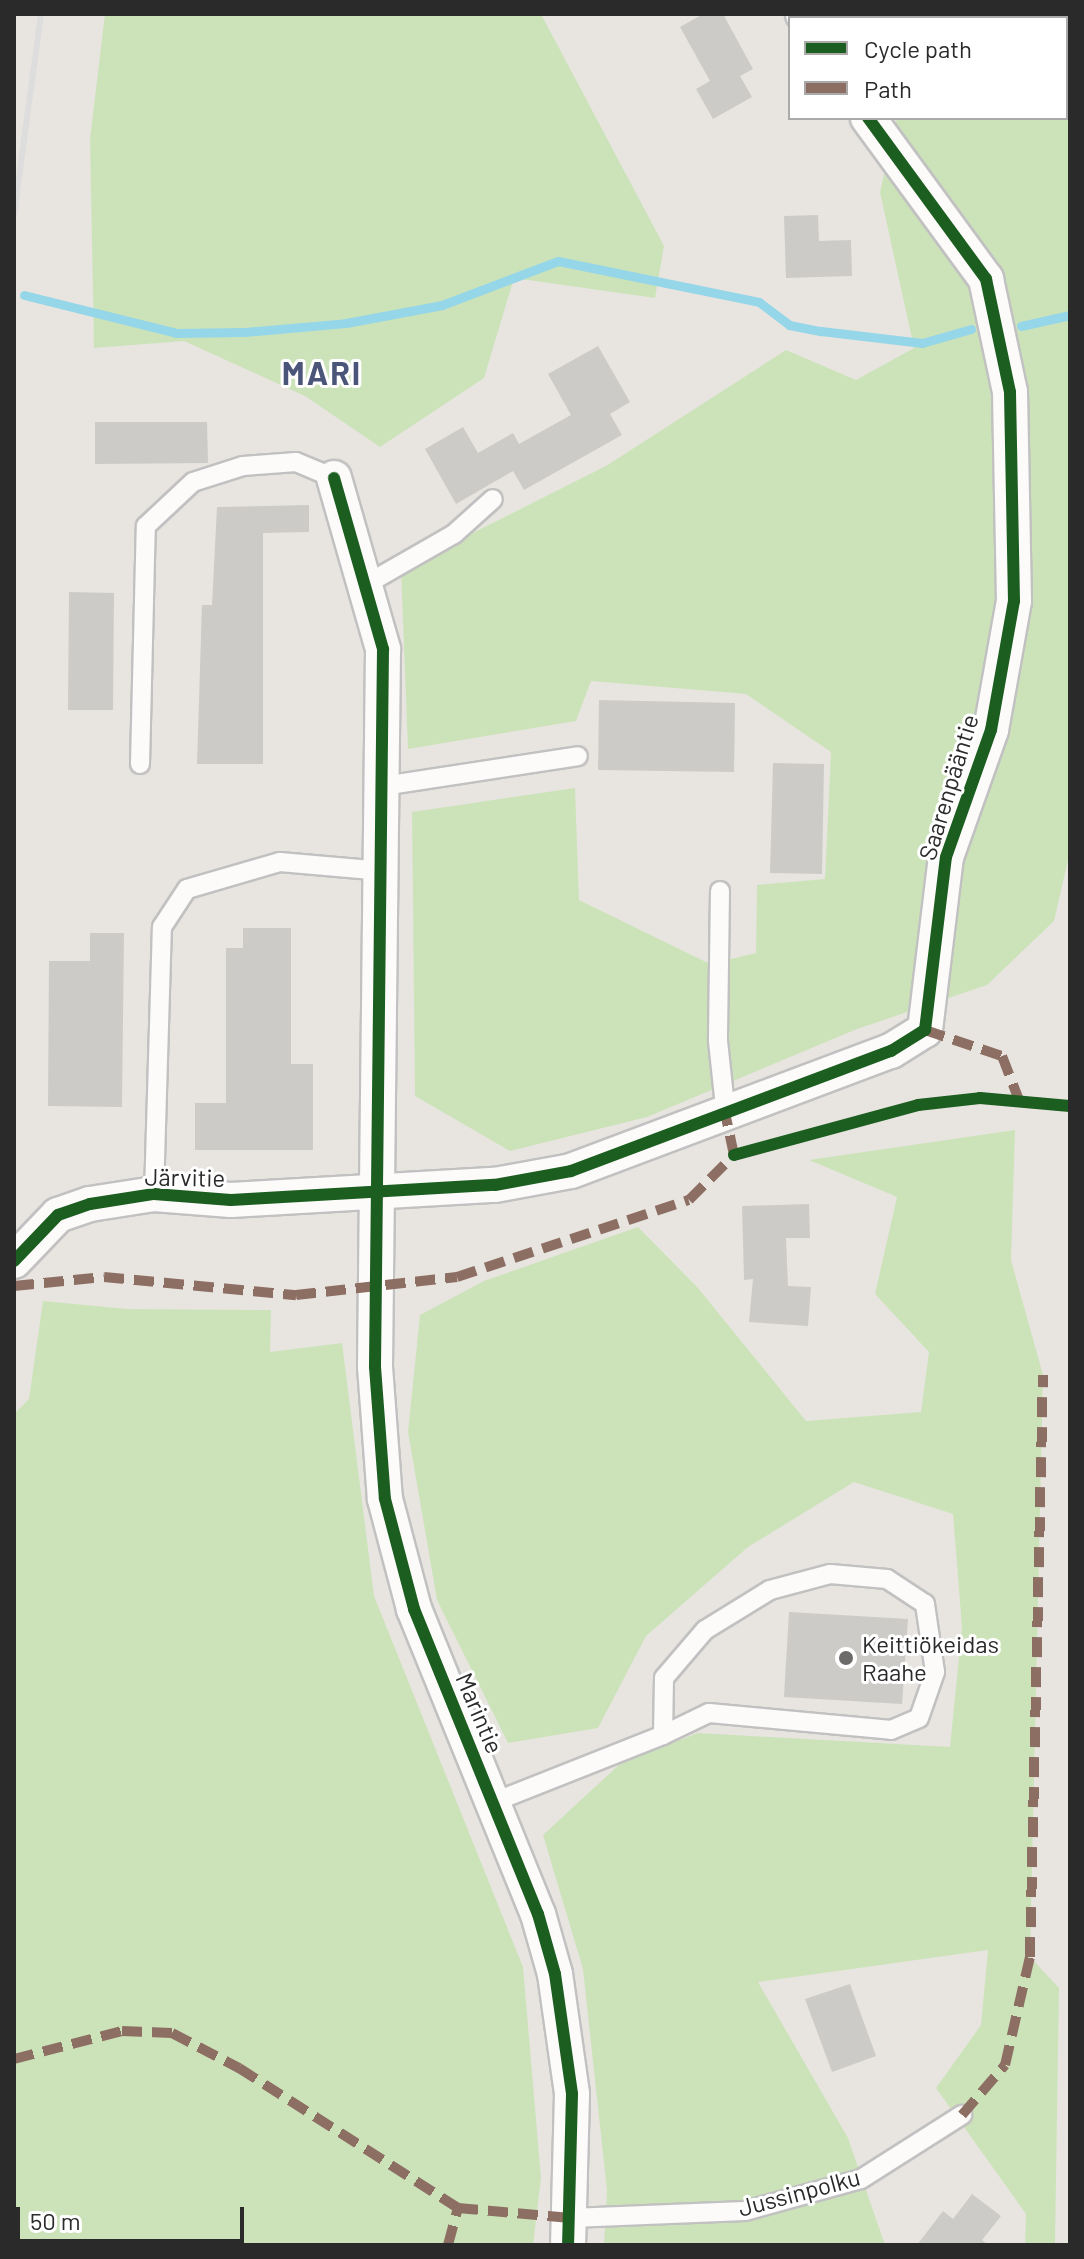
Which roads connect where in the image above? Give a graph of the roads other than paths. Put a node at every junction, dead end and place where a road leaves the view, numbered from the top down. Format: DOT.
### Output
graph roads {
  1 [pos="869,120"];
  2 [pos="334,478"];
  3 [pos="493,499"];
  4 [pos="365,585"];
  5 [pos="578,756"];
  6 [pos="140,764"];
  7 [pos="383,786"];
  8 [pos="383,871"];
  9 [pos="720,891"];
  10 [pos="726,1116"];
  11 [pos="378,1192"];
  12 [pos="154,1194"];
  13 [pos="14,1261"];
  14 [pos="663,1735"];
  15 [pos="494,1802"];
  16 [pos="962,2115"];
  17 [pos="570,2231"];
  1 -- 10 [label="street, Saarenpääntie"];
  2 -- 4 [label="street, Marintie"];
  2 -- 6 [label="lane"];
  3 -- 4 [label="lane"];
  4 -- 7 [label="street, Marintie"];
  5 -- 7 [label="lane"];
  7 -- 8 [label="street, Marintie"];
  8 -- 11 [label="street, Marintie"];
  8 -- 12 [label="lane"];
  9 -- 10 [label="lane"];
  10 -- 11 [label="street, Saarenpääntie"];
  11 -- 12 [label="street, Järvitie"];
  11 -- 15 [label="street, Marintie"];
  12 -- 13 [label="street, Järvitie"];
  14 -- 14 [label="lane"];
  14 -- 15 [label="lane"];
  15 -- 17 [label="street, Marintie"];
  16 -- 17 [label="lane, Jussinpolku"];
}
